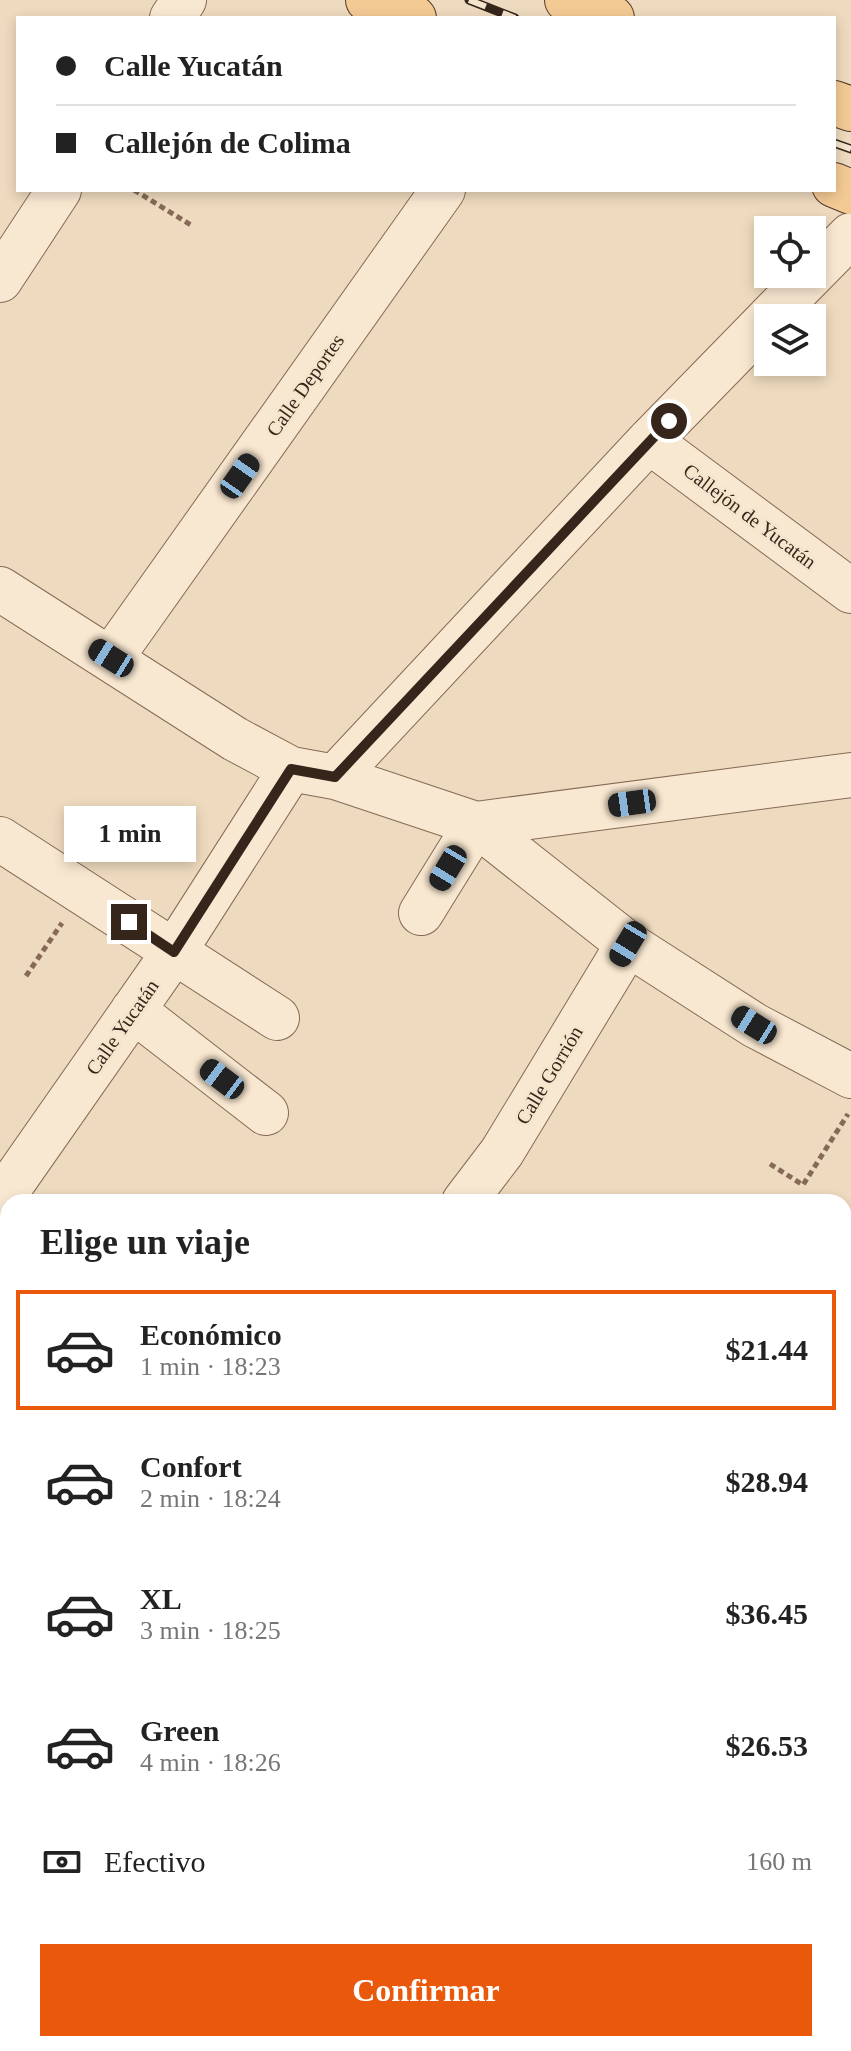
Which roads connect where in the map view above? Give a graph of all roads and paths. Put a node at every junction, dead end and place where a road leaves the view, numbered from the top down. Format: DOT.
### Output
graph roads {
  1 [pos="368,0"];
  2 [pos="409,16"];
  3 [pos="58,192"];
  4 [pos="137,192"];
  5 [pos="442,192"];
  6 [pos="191,225"];
  7 [pos="851,235"];
  8 [pos="0,280"];
  9 [pos="784,304"];
  10 [pos="754,334"];
  11 [pos="649,441"];
  12 [pos="0,589"];
  13 [pos="851,591"];
  14 [pos="111,658"];
  15 [pos="291,769"];
  16 [pos="851,775"];
  17 [pos="335,777"];
  18 [pos="476,824"];
  19 [pos="0,839"];
  20 [pos="83,893"];
  21 [pos="421,913"];
  22 [pos="628,944"];
  23 [pos="174,952"];
  24 [pos="26,976"];
  25 [pos="133,1010"];
  26 [pos="277,1018"];
  27 [pos="851,1076"];
  28 [pos="851,1110"];
  29 [pos="266,1113"];
  30 [pos="770,1164"];
  31 [pos="5,1194"];
  32 [pos="470,1194"];
  1 -- 2 [label="main road"];
  3 -- 8 [label="street"];
  4 -- 6 [label="path"];
  5 -- 14 [label="street, Calle Deportes"];
  7 -- 9 [label="street"];
  10 -- 11 [label="street"];
  11 -- 13 [label="street, Callejón de Yucatán"];
  11 -- 17 [label="street"];
  12 -- 14 [label="street"];
  14 -- 15 [label="street"];
  15 -- 17 [label="street"];
  15 -- 23 [label="street, Calle Yucatán"];
  16 -- 18 [label="street"];
  17 -- 18 [label="street"];
  18 -- 21 [label="street"];
  18 -- 22 [label="street"];
  19 -- 20 [label="street"];
  20 -- 23 [label="street"];
  20 -- 24 [label="path"];
  22 -- 27 [label="street"];
  22 -- 32 [label="street, Calle Gorrión"];
  23 -- 25 [label="street, Calle Yucatán"];
  23 -- 26 [label="street"];
  25 -- 29 [label="street"];
  25 -- 31 [label="street, Calle Yucatán"];
  28 -- 30 [label="path"];
}
